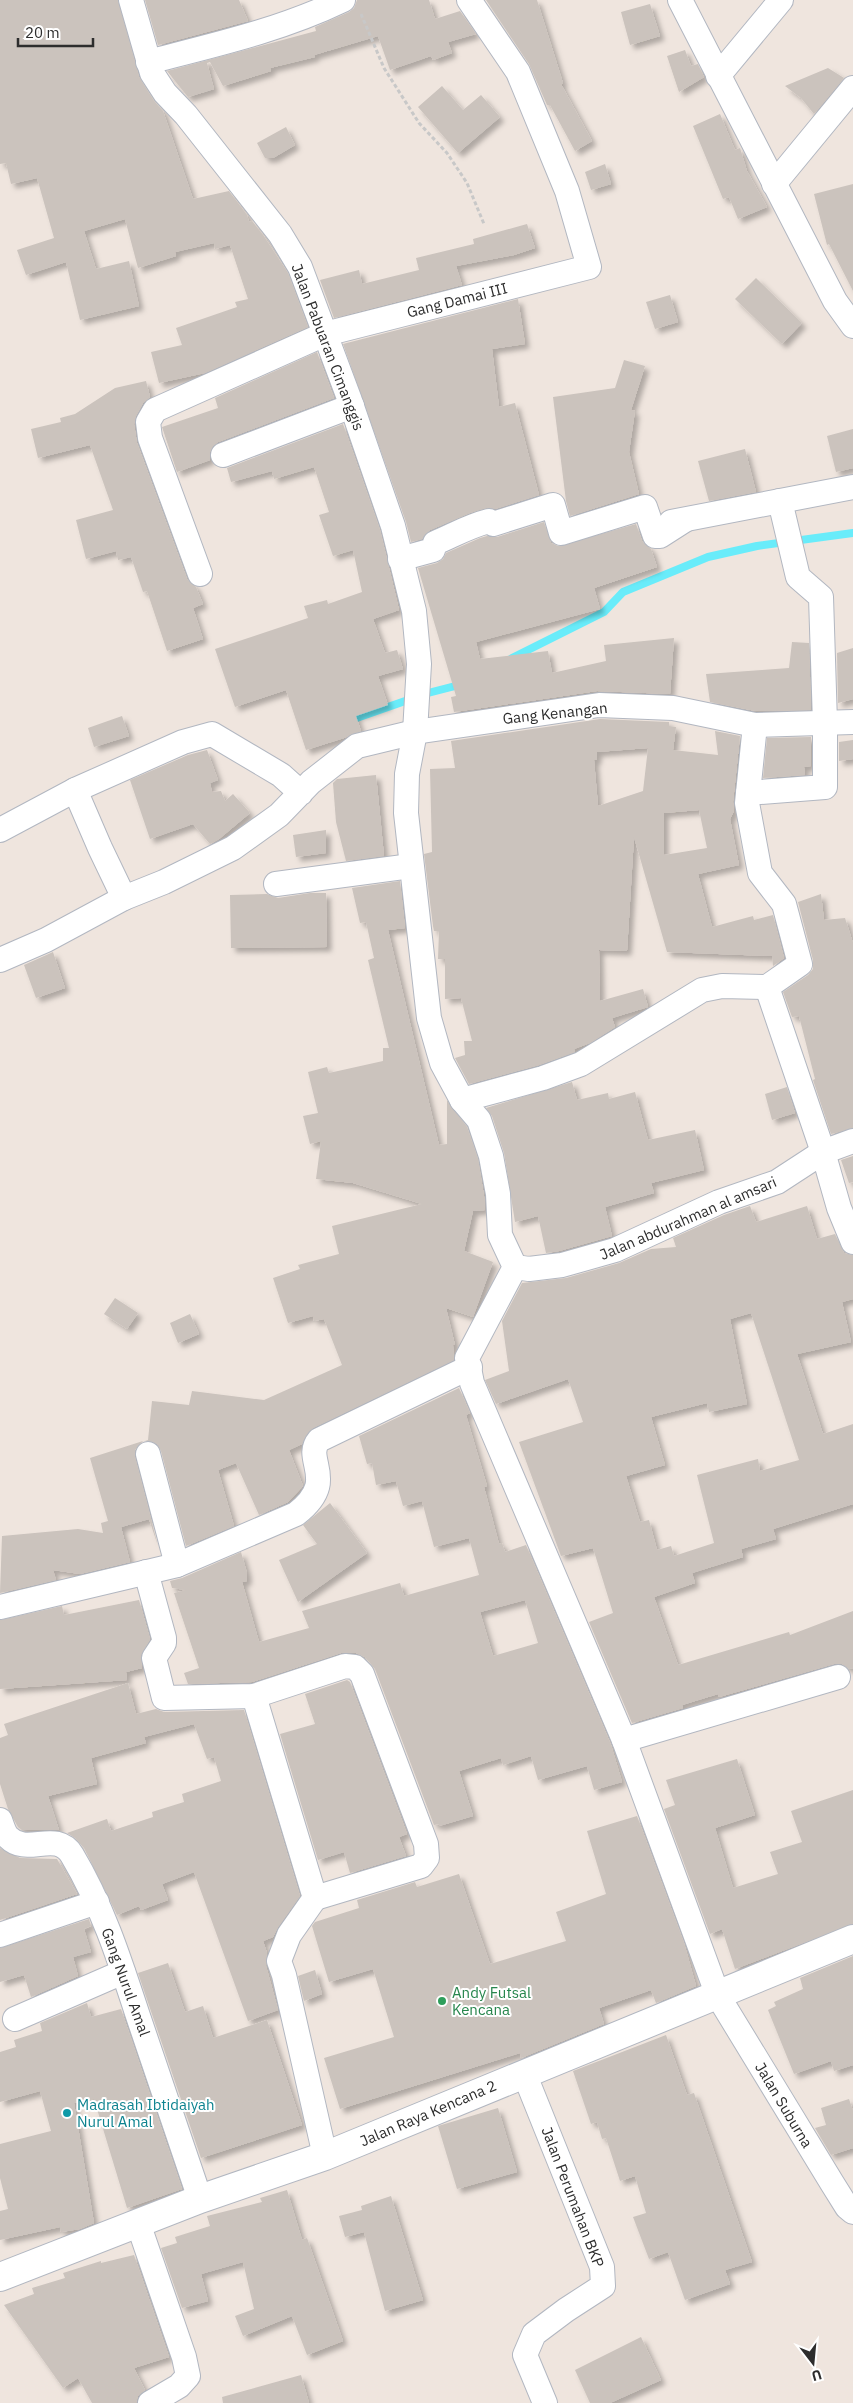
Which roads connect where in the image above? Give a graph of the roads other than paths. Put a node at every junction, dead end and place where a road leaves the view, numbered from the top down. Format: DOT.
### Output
graph roads {
  1 [pos="131,0"];
  2 [pos="469,0"];
  3 [pos="680,0"];
  4 [pos="781,0"];
  5 [pos="351,4"];
  6 [pos="148,62"];
  7 [pos="718,76"];
  8 [pos="852,95"];
  9 [pos="774,184"];
  10 [pos="853,326"];
  11 [pos="325,334"];
  12 [pos="352,406"];
  13 [pos="223,455"];
  14 [pos="853,487"];
  15 [pos="780,501"];
  16 [pos="685,520"];
  17 [pos="658,525"];
  18 [pos="400,559"];
  19 [pos="200,574"];
  20 [pos="853,722"];
  21 [pos="825,723"];
  22 [pos="755,726"];
  23 [pos="415,732"];
  24 [pos="75,790"];
  25 [pos="301,793"];
  26 [pos="748,794"];
  27 [pos="0,830"];
  28 [pos="411,866"];
  29 [pos="276,884"];
  30 [pos="124,898"];
  31 [pos="0,960"];
  32 [pos="767,986"];
  33 [pos="462,1100"];
  34 [pos="853,1141"];
  35 [pos="823,1152"];
  36 [pos="853,1242"];
  37 [pos="515,1267"];
  38 [pos="470,1367"];
  39 [pos="148,1454"];
  40 [pos="177,1565"];
  41 [pos="146,1572"];
  42 [pos="0,1607"];
  43 [pos="838,1677"];
  44 [pos="254,1696"];
  45 [pos="624,1740"];
  46 [pos="0,1820"];
  47 [pos="315,1898"];
  48 [pos="97,1902"];
  49 [pos="0,1935"];
  50 [pos="853,1939"];
  51 [pos="123,1972"];
  52 [pos="718,1996"];
  53 [pos="15,2019"];
  54 [pos="524,2072"];
  55 [pos="325,2156"];
  56 [pos="200,2199"];
  57 [pos="853,2212"];
  58 [pos="138,2223"];
  59 [pos="0,2278"];
  60 [pos="150,2403"];
  61 [pos="545,2403"];
  1 -- 6 [label="street, Jalan Pabuaran Cimanggis"];
  2 -- 11 [label="street, Gang Damai III"];
  3 -- 7 [label="street"];
  4 -- 7 [label="street"];
  5 -- 6 [label="street"];
  6 -- 11 [label="street, Jalan Pabuaran Cimanggis"];
  7 -- 9 [label="street"];
  8 -- 9 [label="street"];
  9 -- 10 [label="street"];
  11 -- 12 [label="street, Jalan Pabuaran Cimanggis"];
  11 -- 19 [label="street, Gang Damai III"];
  12 -- 13 [label="street"];
  12 -- 18 [label="street, Jalan Pabuaran Cimanggis"];
  14 -- 15 [label="street"];
  15 -- 16 [label="street"];
  15 -- 21 [label="street"];
  16 -- 17 [label="street"];
  16 -- 18 [label="street"];
  18 -- 23 [label="street, Jalan Pabuaran Cimanggis"];
  20 -- 21 [label="street, Gang Kenangan"];
  21 -- 22 [label="street, Gang Kenangan"];
  21 -- 26 [label="street"];
  22 -- 23 [label="street, Gang Kenangan"];
  22 -- 26 [label="street"];
  23 -- 25 [label="street, Gang Kenangan"];
  23 -- 28 [label="street, Jalan Pabuaran Cimanggis"];
  24 -- 25 [label="street"];
  24 -- 27 [label="street"];
  24 -- 30 [label="street"];
  25 -- 30 [label="street, Gang Kenangan"];
  26 -- 32 [label="street"];
  28 -- 29 [label="street"];
  28 -- 33 [label="street, Jalan Pabuaran Cimanggis"];
  30 -- 31 [label="street, Gang Kenangan"];
  32 -- 33 [label="street"];
  32 -- 35 [label="street"];
  33 -- 37 [label="street, Jalan Pabuaran Cimanggis"];
  34 -- 35 [label="street, Jalan abdurahman al amsari"];
  35 -- 36 [label="street"];
  35 -- 37 [label="street, Jalan abdurahman al amsari"];
  37 -- 38 [label="street"];
  38 -- 40 [label="street"];
  38 -- 45 [label="street, Jalan Suburna"];
  39 -- 40 [label="street"];
  40 -- 41 [label="street"];
  41 -- 42 [label="street"];
  41 -- 44 [label="street"];
  43 -- 45 [label="street"];
  44 -- 47 [label="street"];
  44 -- 47 [label="street"];
  45 -- 52 [label="street, Jalan Suburna"];
  46 -- 48 [label="street, Gang Nurul Amal"];
  47 -- 55 [label="street"];
  48 -- 49 [label="street"];
  48 -- 51 [label="street, Gang Nurul Amal"];
  50 -- 52 [label="street, Jalan Raya Kencana 2"];
  51 -- 53 [label="street"];
  51 -- 56 [label="street, Gang Nurul Amal"];
  52 -- 54 [label="street, Jalan Raya Kencana 2"];
  52 -- 57 [label="street, Jalan Suburna"];
  54 -- 55 [label="street, Jalan Raya Kencana 2"];
  54 -- 61 [label="street, Jalan Perumahan BKP"];
  55 -- 56 [label="street, Jalan Raya Kencana 2"];
  56 -- 58 [label="street, Jalan Raya Kencana 2"];
  58 -- 59 [label="street, Jalan Raya Kencana 2"];
  58 -- 60 [label="street"];
}
